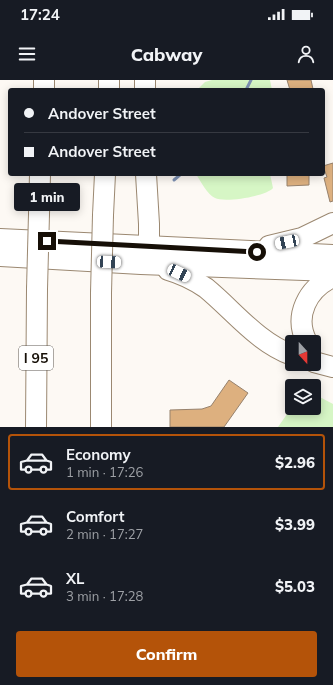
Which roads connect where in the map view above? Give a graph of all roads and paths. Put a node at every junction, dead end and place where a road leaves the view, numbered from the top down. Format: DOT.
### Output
graph roads {
  1 [pos="40,176"];
  2 [pos="105,176"];
  3 [pos="146,176"];
  4 [pos="333,223"];
  5 [pos="0,239"];
  6 [pos="149,246"];
  7 [pos="226,250"];
  8 [pos="333,255"];
  9 [pos="0,256"];
  10 [pos="109,262"];
  11 [pos="140,264"];
  12 [pos="333,271"];
  13 [pos="333,277"];
  14 [pos="304,335"];
  15 [pos="285,352"];
  16 [pos="36,427"];
  17 [pos="101,427"];
  1 -- 16 [label="highway, I 95, bridge"];
  2 -- 17 [label="highway, bridge"];
  3 -- 6 [label="highway"];
  4 -- 7 [label="highway"];
  5 -- 6 [label="highway"];
  6 -- 7 [label="highway"];
  6 -- 10 [label="highway"];
  7 -- 8 [label="highway"];
  9 -- 10 [label="highway"];
  10 -- 11 [label="highway"];
  11 -- 12 [label="highway"];
  11 -- 15 [label="highway"];
  13 -- 14 [label="highway"];
}
